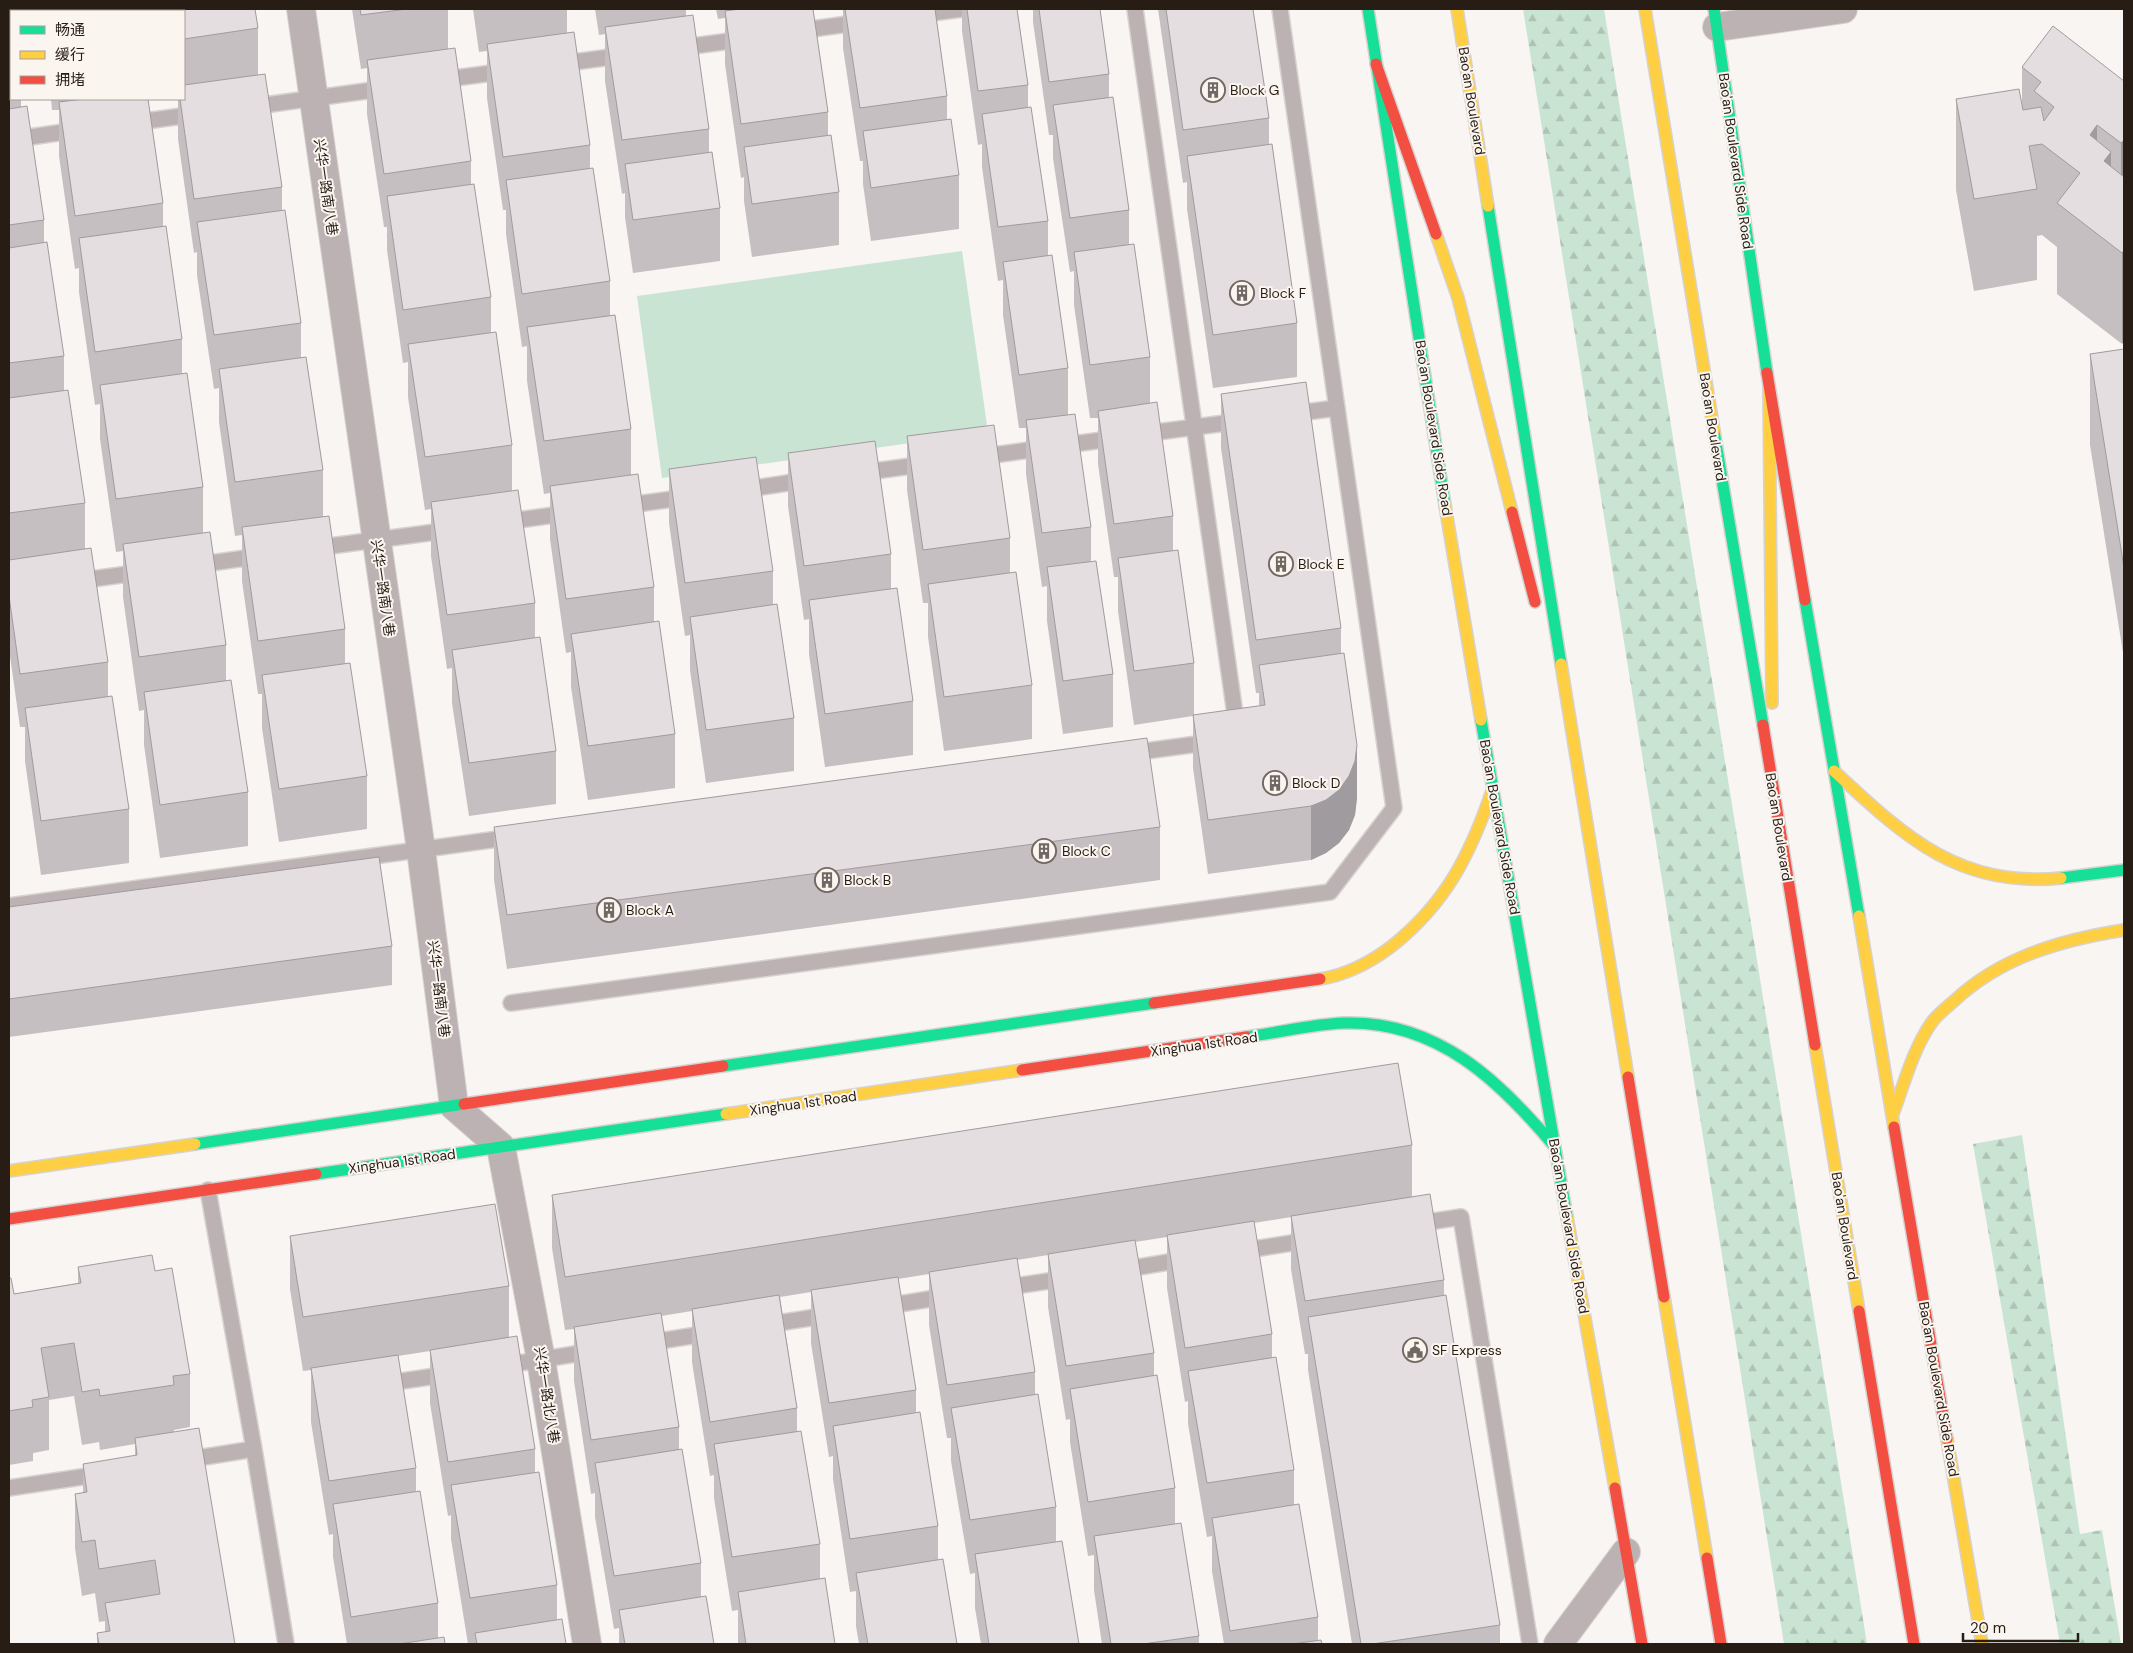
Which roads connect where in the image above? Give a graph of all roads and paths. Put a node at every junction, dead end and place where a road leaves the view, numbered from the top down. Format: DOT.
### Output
graph roads {
  1 [pos="301,9"];
  2 [pos="962,9"];
  3 [pos="1135,9"];
  4 [pos="1280,9"];
  5 [pos="1368,9"];
  6 [pos="1458,9"];
  7 [pos="1645,9"];
  8 [pos="1843,9"];
  9 [pos="903,17"];
  10 [pos="1715,18"];
  11 [pos="873,21"];
  12 [pos="785,33"];
  13 [pos="755,37"];
  14 [pos="667,49"];
  15 [pos="638,53"];
  16 [pos="1376,64"];
  17 [pos="539,67"];
  18 [pos="520,70"];
  19 [pos="422,83"];
  20 [pos="402,86"];
  21 [pos="314,98"];
  22 [pos="235,109"];
  23 [pos="215,112"];
  24 [pos="117,125"];
  25 [pos="97,128"];
  26 [pos="9,140"];
  27 [pos="1769,386"];
  28 [pos="1337,408"];
  29 [pos="1280,416"];
  30 [pos="1252,419"];
  31 [pos="1195,427"];
  32 [pos="968,458"];
  33 [pos="938,462"];
  34 [pos="850,475"];
  35 [pos="820,479"];
  36 [pos="722,492"];
  37 [pos="702,495"];
  38 [pos="603,508"];
  39 [pos="584,511"];
  40 [pos="485,525"];
  41 [pos="465,528"];
  42 [pos="376,540"];
  43 [pos="299,550"];
  44 [pos="270,554"];
  45 [pos="183,566"];
  46 [pos="154,570"];
  47 [pos="67,582"];
  48 [pos="1539,615"];
  49 [pos="1546,644"];
  50 [pos="1120,755"];
  51 [pos="1578,768"];
  52 [pos="1834,771"];
  53 [pos="1493,787"];
  54 [pos="1773,792"];
  55 [pos="530,835"];
  56 [pos="421,850"];
  57 [pos="2124,870"];
  58 [pos="9,906"];
  59 [pos="2124,930"];
  60 [pos="511,1003"];
  61 [pos="454,1106"];
  62 [pos="1892,1118"];
  63 [pos="501,1147"];
  64 [pos="1556,1148"];
  65 [pos="9,1171"];
  66 [pos="208,1190"];
  67 [pos="9,1219"];
  68 [pos="1402,1226"];
  69 [pos="1324,1238"];
  70 [pos="1226,1253"];
  71 [pos="1207,1256"];
  72 [pos="1109,1271"];
  73 [pos="1080,1276"];
  74 [pos="991,1290"];
  75 [pos="962,1294"];
  76 [pos="864,1309"];
  77 [pos="845,1312"];
  78 [pos="747,1328"];
  79 [pos="727,1331"];
  80 [pos="629,1346"];
  81 [pos="610,1349"];
  82 [pos="541,1360"];
  83 [pos="483,1369"];
  84 [pos="463,1372"];
  85 [pos="365,1387"];
  86 [pos="254,1449"];
  87 [pos="167,1463"];
  88 [pos="118,1471"];
  89 [pos="9,1488"];
  90 [pos="1626,1552"];
  91 [pos="286,1644"];
  92 [pos="587,1644"];
  93 [pos="1530,1644"];
  94 [pos="1558,1644"];
  95 [pos="1642,1644"];
  96 [pos="1721,1644"];
  97 [pos="1914,1644"];
  98 [pos="1982,1644"];
  1 -- 21 [label="street, 兴华一路南八巷"];
  2 -- 9 [label="lane"];
  3 -- 31 [label="lane"];
  4 -- 28 [label="lane"];
  5 -- 16 [label="main road, Bao'an Boulevard Side Road"];
  6 -- 51 [label="main road, Bao'an Boulevard"];
  7 -- 54 [label="main road, Bao'an Boulevard"];
  8 -- 10 [label="street"];
  10 -- 27 [label="main road, Bao'an Boulevard Side Road"];
  11 -- 12 [label="lane"];
  13 -- 14 [label="lane"];
  15 -- 17 [label="lane"];
  16 -- 48 [label="main road"];
  16 -- 53 [label="main road, Bao'an Boulevard Side Road"];
  18 -- 19 [label="lane"];
  20 -- 21 [label="lane"];
  21 -- 22 [label="lane"];
  21 -- 42 [label="street, 兴华一路南八巷"];
  23 -- 24 [label="lane"];
  25 -- 26 [label="lane"];
  27 -- 52 [label="main road, Bao'an Boulevard Side Road"];
  27 -- 54 [label="main road"];
  28 -- 29 [label="lane"];
  28 -- 60 [label="lane"];
  30 -- 31 [label="lane"];
  31 -- 32 [label="lane"];
  31 -- 50 [label="lane"];
  33 -- 34 [label="lane"];
  35 -- 36 [label="lane"];
  37 -- 38 [label="lane"];
  39 -- 40 [label="lane"];
  41 -- 42 [label="lane"];
  42 -- 43 [label="lane"];
  42 -- 56 [label="street, 兴华一路南八巷"];
  44 -- 45 [label="lane"];
  46 -- 47 [label="lane"];
  49 -- 51 [label="main road"];
  51 -- 96 [label="main road, Bao'an Boulevard"];
  52 -- 57 [label="main road"];
  52 -- 62 [label="main road, Bao'an Boulevard Side Road"];
  53 -- 61 [label="main road"];
  53 -- 64 [label="main road, Bao'an Boulevard Side Road"];
  54 -- 97 [label="main road, Bao'an Boulevard"];
  55 -- 56 [label="lane"];
  56 -- 58 [label="lane"];
  56 -- 61 [label="street, 兴华一路南八巷"];
  59 -- 62 [label="main road"];
  61 -- 63 [label="street"];
  61 -- 65 [label="main road"];
  62 -- 98 [label="main road, Bao'an Boulevard Side Road"];
  63 -- 64 [label="main road, Xinghua 1st Road"];
  63 -- 66 [label="main road, Xinghua 1st Road"];
  63 -- 82 [label="street, 兴华一路北八巷"];
  64 -- 90 [label="main road, Bao'an Boulevard Side Road"];
  66 -- 67 [label="main road, Xinghua 1st Road"];
  66 -- 86 [label="lane"];
  68 -- 93 [label="lane"];
  69 -- 70 [label="lane"];
  71 -- 72 [label="lane"];
  73 -- 74 [label="lane"];
  75 -- 76 [label="lane"];
  77 -- 78 [label="lane"];
  79 -- 80 [label="lane"];
  81 -- 82 [label="lane"];
  82 -- 83 [label="lane"];
  82 -- 92 [label="street, 兴华一路北八巷"];
  84 -- 85 [label="lane"];
  86 -- 87 [label="lane"];
  86 -- 91 [label="lane"];
  88 -- 89 [label="lane"];
  90 -- 94 [label="street"];
  90 -- 95 [label="main road, Bao'an Boulevard Side Road"];
}
